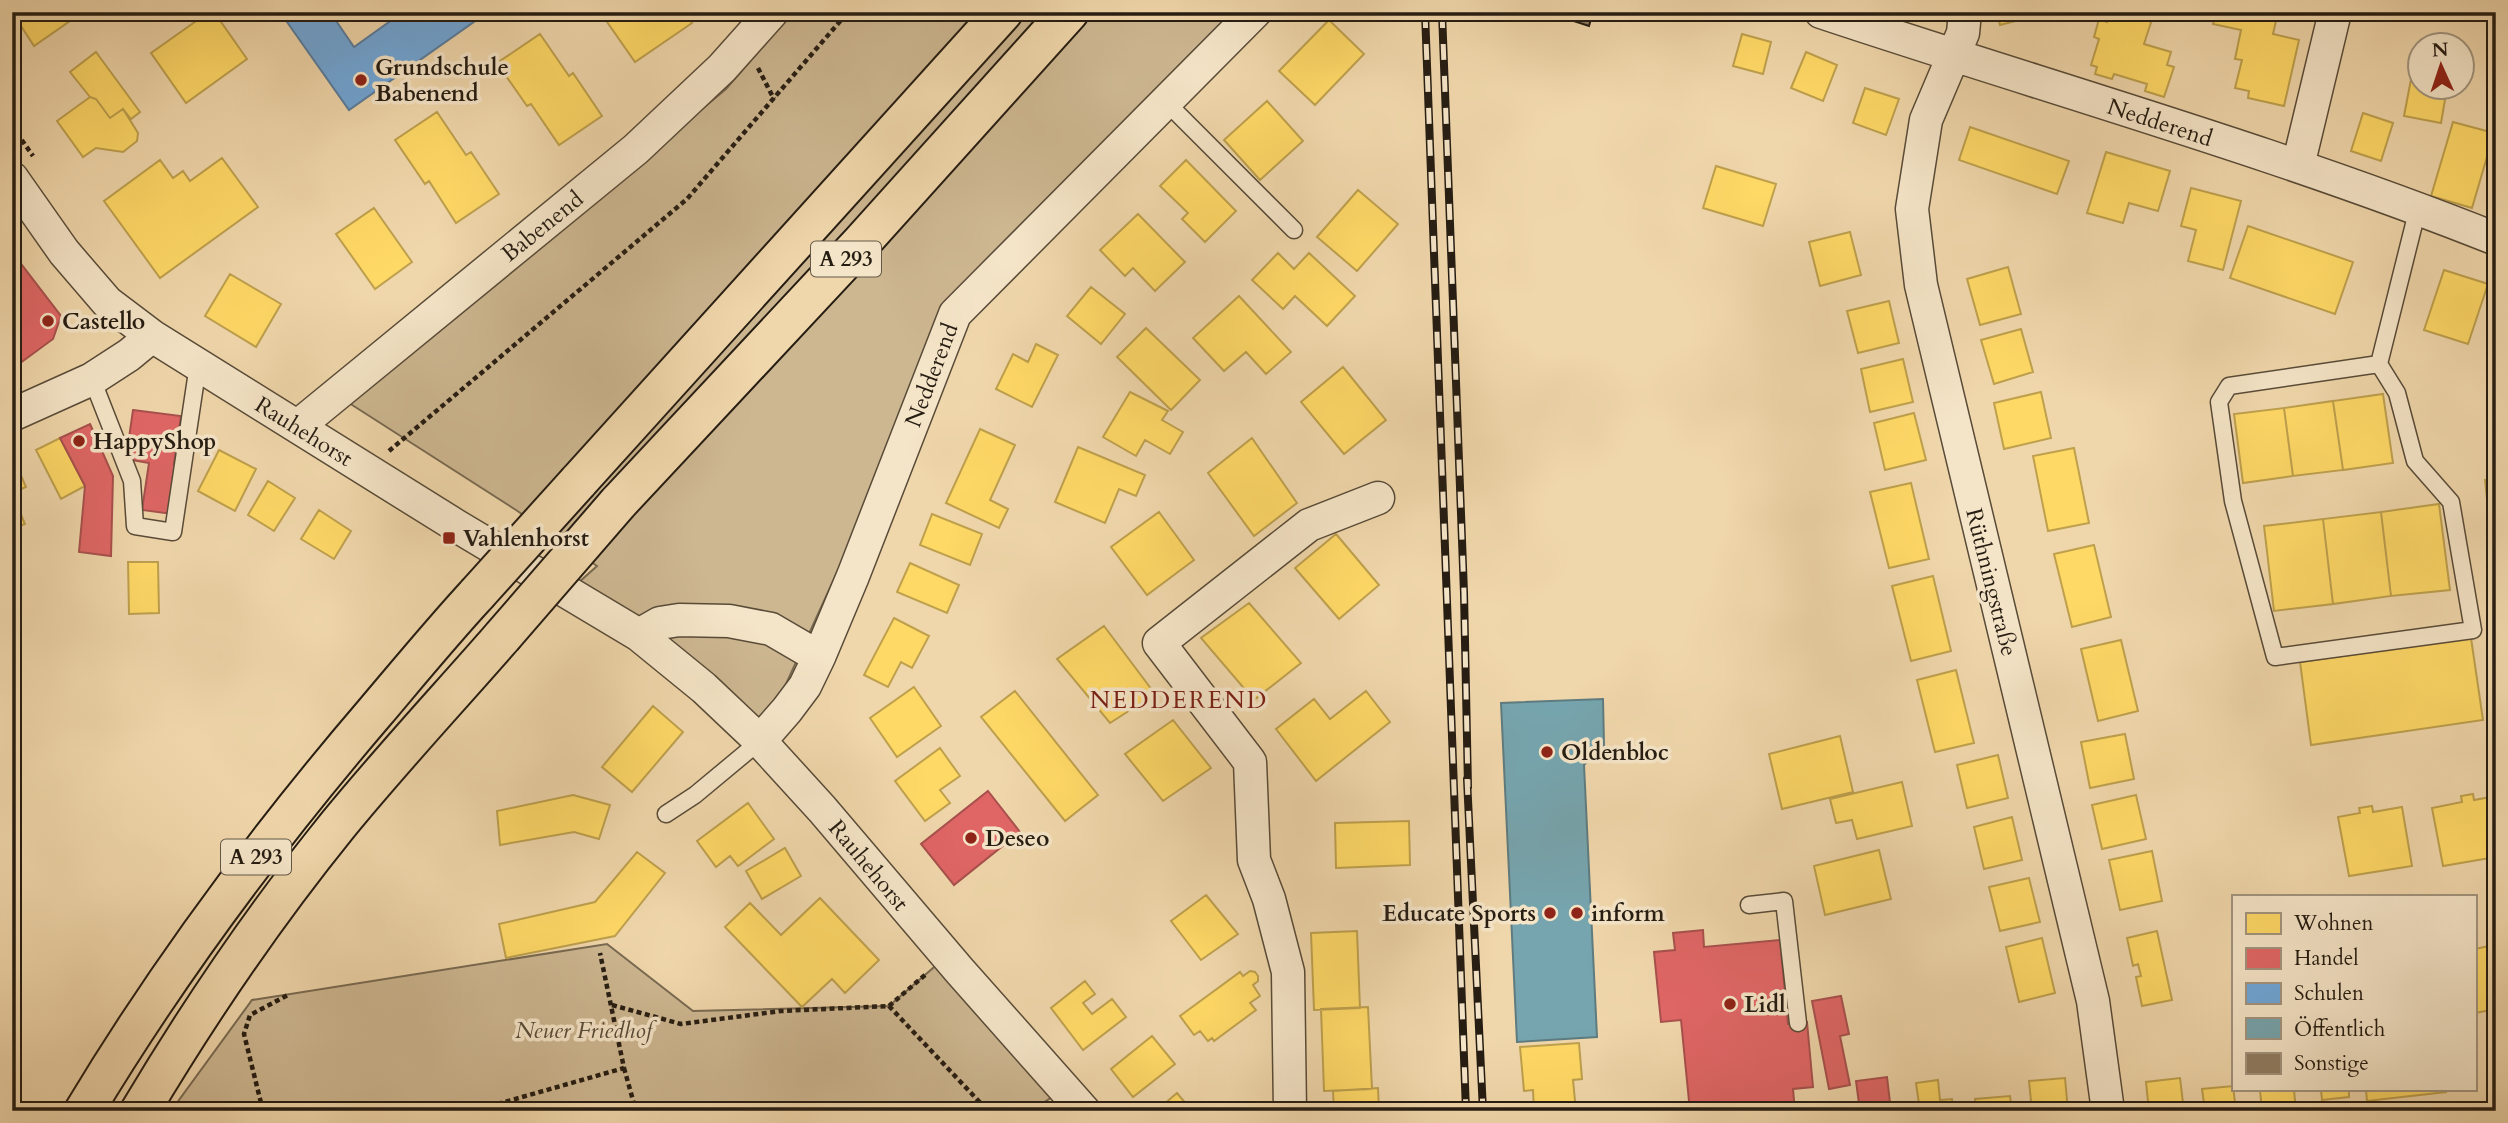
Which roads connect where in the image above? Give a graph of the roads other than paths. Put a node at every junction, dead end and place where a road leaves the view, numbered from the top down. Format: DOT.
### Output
graph roads {
  1 [pos="772,12"];
  2 [pos="1003,12"];
  3 [pos="1069,12"];
  4 [pos="1255,12"];
  5 [pos="1821,12"];
  6 [pos="1965,12"];
  7 [pos="2335,12"];
  8 [pos="1953,56"];
  9 [pos="1166,102"];
  10 [pos="2298,166"];
  11 [pos="16,193"];
  12 [pos="2418,208"];
  13 [pos="1294,230"];
  14 [pos="2496,239"];
  15 [pos="152,336"];
  16 [pos="2379,364"];
  17 [pos="198,365"];
  18 [pos="92,379"];
  19 [pos="12,415"];
  20 [pos="298,426"];
  21 [pos="1378,498"];
  22 [pos="639,635"];
  23 [pos="819,657"];
  24 [pos="760,741"];
  25 [pos="666,814"];
  26 [pos="1749,905"];
  27 [pos="1798,1023"];
  28 [pos="84,1111"];
  29 [pos="140,1111"];
  30 [pos="1084,1111"];
  31 [pos="1290,1111"];
  32 [pos="2108,1111"];
  1 -- 20 [label="street, Babenend"];
  2 -- 28 [label="highway, A 293, bridge"];
  3 -- 29 [label="highway, A 293, bridge"];
  4 -- 9 [label="street, Nedderend"];
  5 -- 8 [label="street, Nedderend"];
  6 -- 8 [label="street, Rüthningstraße"];
  7 -- 10 [label="street"];
  8 -- 10 [label="street, Nedderend"];
  8 -- 32 [label="street, Rüthningstraße"];
  9 -- 13 [label="lane"];
  9 -- 23 [label="street, Nedderend"];
  10 -- 12 [label="street, Nedderend"];
  11 -- 15 [label="street, Rauhehorst"];
  12 -- 14 [label="street, Nedderend"];
  12 -- 16 [label="lane"];
  15 -- 17 [label="street, Rauhehorst"];
  15 -- 18 [label="street"];
  16 -- 16 [label="lane"];
  17 -- 18 [label="lane"];
  17 -- 20 [label="street, Rauhehorst"];
  18 -- 19 [label="street"];
  20 -- 22 [label="street, Rauhehorst"];
  21 -- 31 [label="street"];
  22 -- 23 [label="street"];
  22 -- 24 [label="street, Rauhehorst"];
  23 -- 24 [label="street, Nedderend"];
  24 -- 25 [label="lane"];
  24 -- 30 [label="street, Rauhehorst"];
  26 -- 27 [label="lane"];
}
